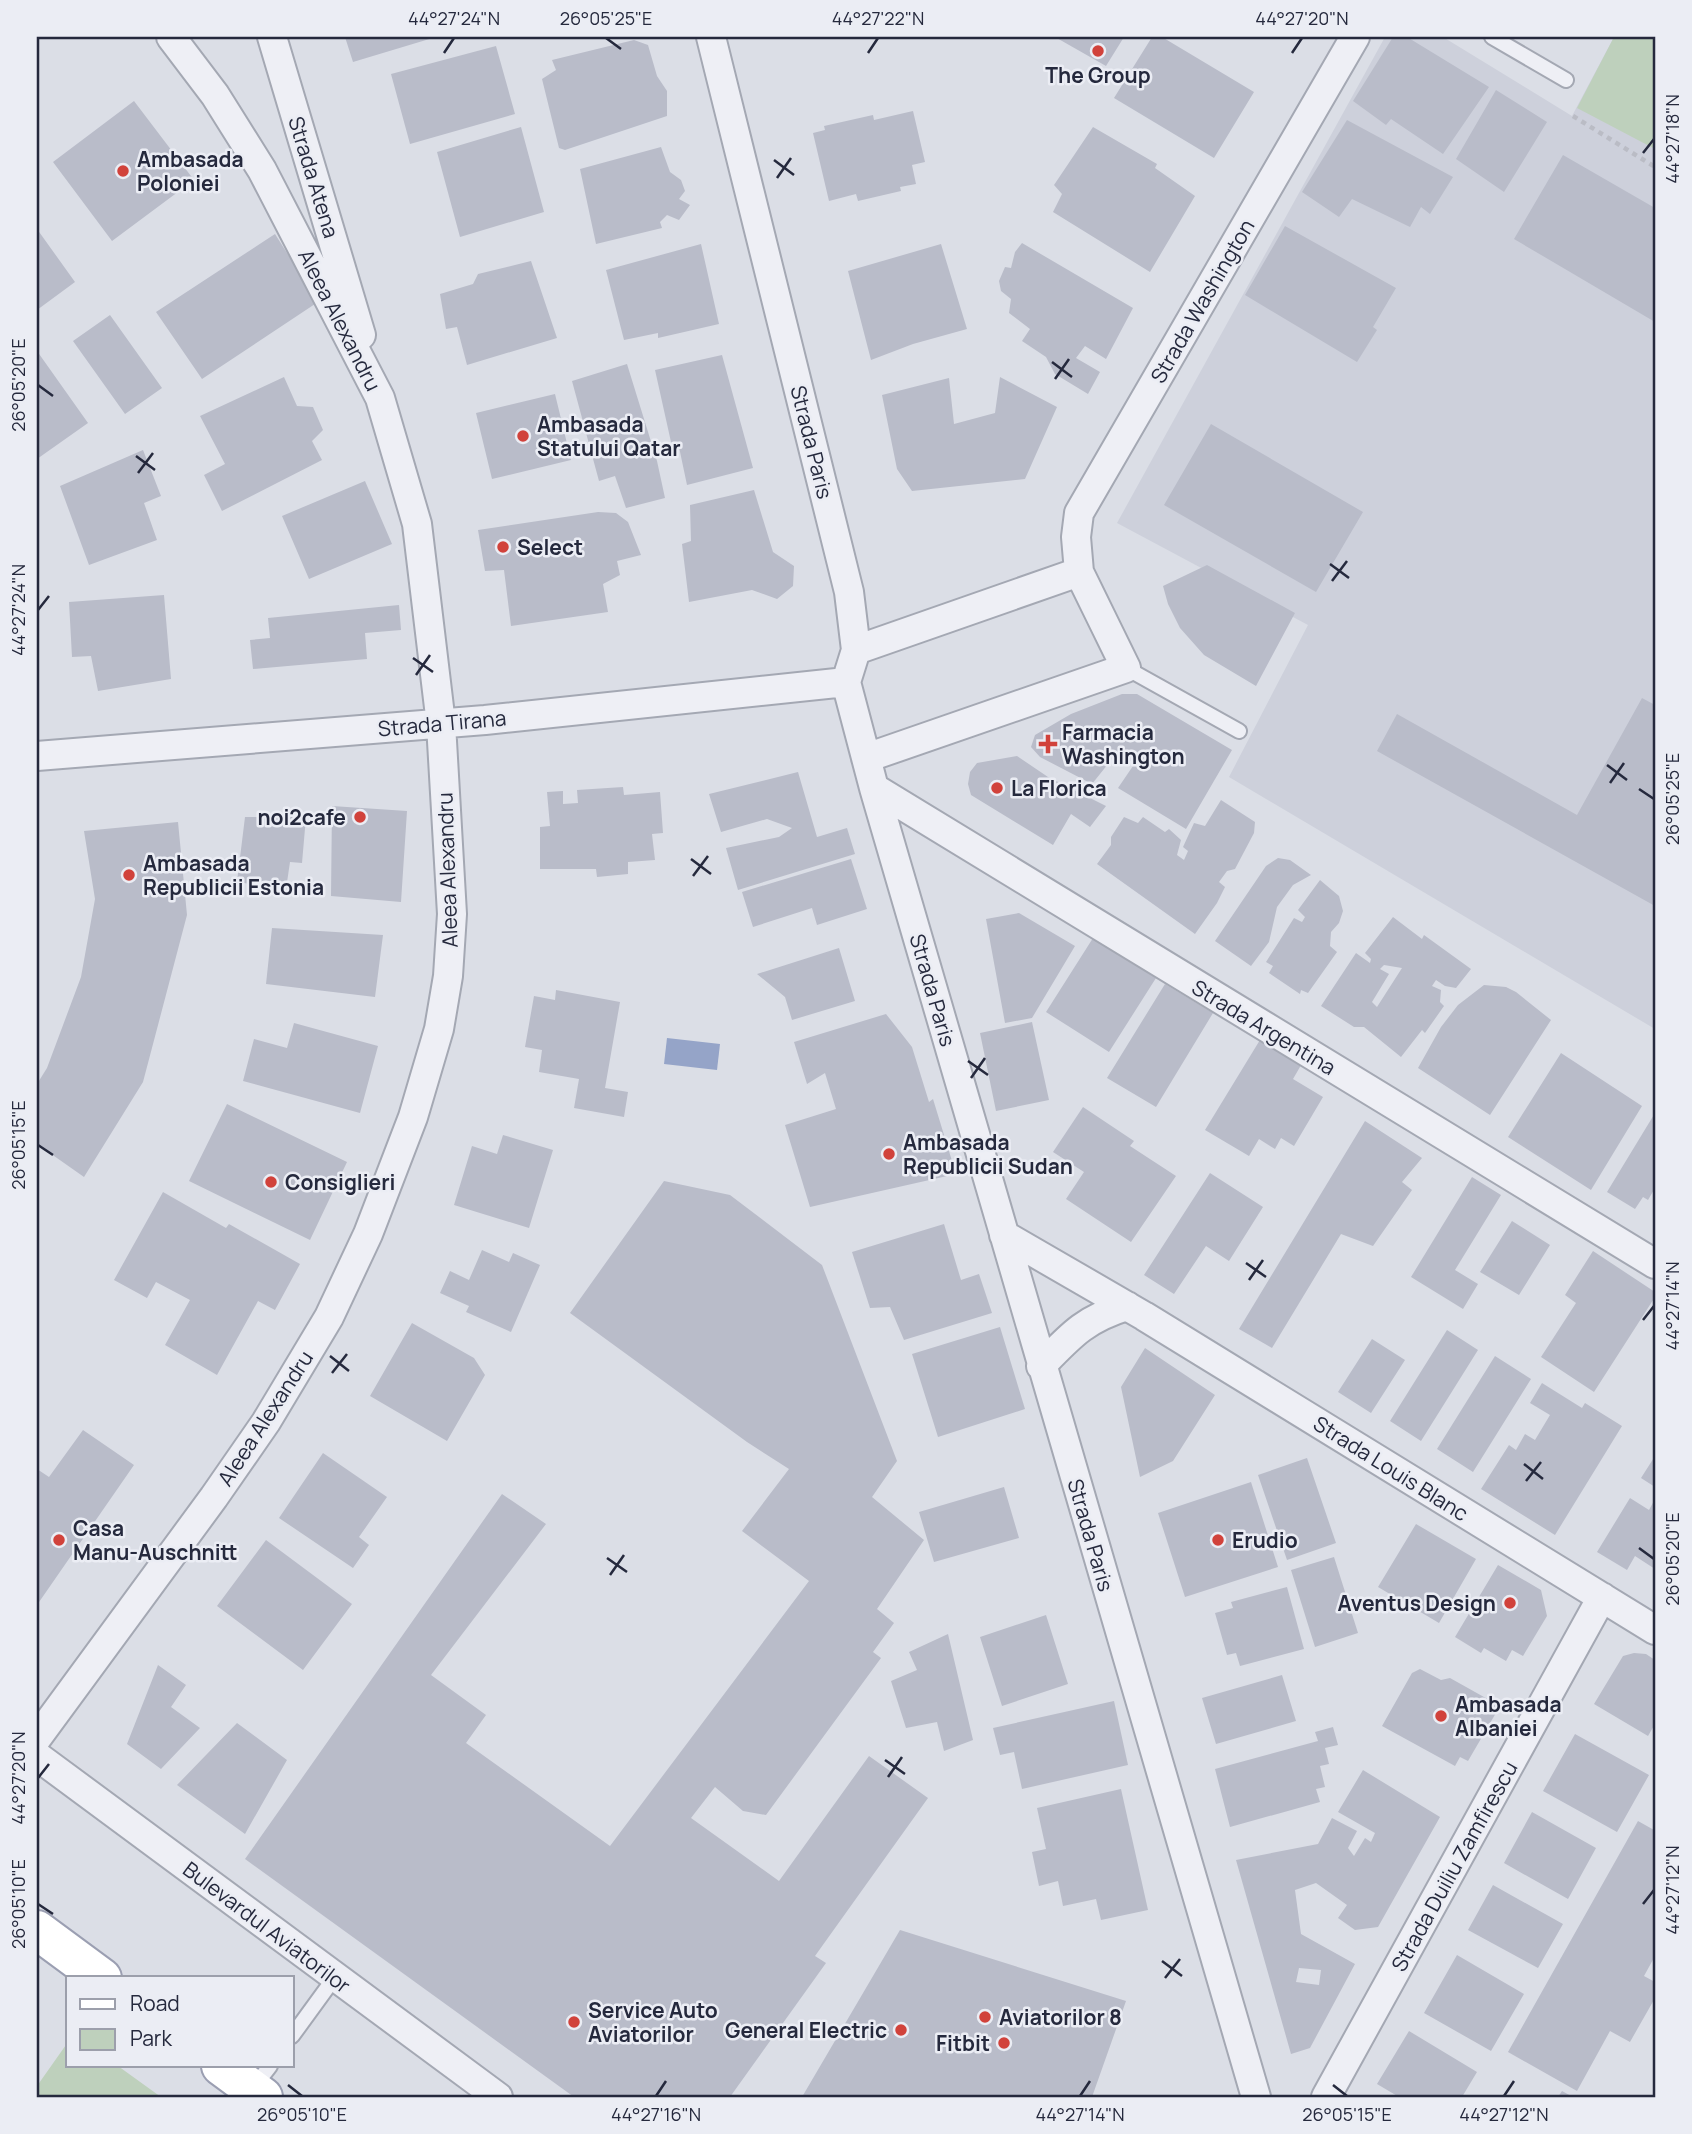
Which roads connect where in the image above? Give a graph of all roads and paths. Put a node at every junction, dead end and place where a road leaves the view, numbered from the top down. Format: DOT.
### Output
graph roads {
  1 [pos="171,37"];
  2 [pos="272,37"];
  3 [pos="711,37"];
  4 [pos="1355,37"];
  5 [pos="1492,37"];
  6 [pos="1566,80"];
  7 [pos="1573,117"];
  8 [pos="1655,167"];
  9 [pos="380,398"];
  10 [pos="1079,572"];
  11 [pos="856,650"];
  12 [pos="1126,668"];
  13 [pos="846,682"];
  14 [pos="440,724"];
  15 [pos="1239,731"];
  16 [pos="37,756"];
  17 [pos="866,758"];
  18 [pos="874,788"];
  19 [pos="1004,1236"];
  20 [pos="1655,1264"];
  21 [pos="1127,1306"];
  22 [pos="1041,1366"];
  23 [pos="1602,1597"];
  24 [pos="1655,1630"];
  25 [pos="37,1738"];
  26 [pos="37,1756"];
  27 [pos="37,1930"];
  28 [pos="99,1976"];
  29 [pos="335,1978"];
  30 [pos="294,2033"];
  31 [pos="226,2068"];
  32 [pos="262,2084"];
  33 [pos="498,2097"];
  34 [pos="1256,2097"];
  35 [pos="1326,2097"];
  1 -- 9 [label="street, Aleea Alexandru"];
  2 -- 9 [label="street, Strada Atena"];
  3 -- 11 [label="street, Strada Paris"];
  4 -- 10 [label="street, Strada Washington"];
  5 -- 6 [label="lane"];
  7 -- 8 [label="path"];
  9 -- 14 [label="street, Aleea Alexandru"];
  10 -- 11 [label="street"];
  10 -- 12 [label="street, Strada Washington"];
  11 -- 13 [label="street, Strada Paris"];
  12 -- 15 [label="lane"];
  12 -- 17 [label="street"];
  13 -- 14 [label="street, Strada Tirana"];
  13 -- 17 [label="street, Strada Paris"];
  14 -- 16 [label="street, Strada Tirana"];
  14 -- 25 [label="street, Aleea Alexandru"];
  17 -- 18 [label="street, Strada Paris"];
  18 -- 19 [label="street, Strada Paris"];
  18 -- 20 [label="street, Strada Argentina"];
  19 -- 21 [label="street, Strada Louis Blanc"];
  19 -- 22 [label="street, Strada Paris"];
  21 -- 22 [label="street"];
  21 -- 23 [label="street, Strada Louis Blanc"];
  22 -- 34 [label="street, Strada Paris"];
  23 -- 24 [label="street, Strada Louis Blanc"];
  23 -- 35 [label="street, Strada Duiliu Zamfirescu"];
  26 -- 29 [label="street, Bulevardul Aviatorilor"];
  27 -- 28 [label="main road"];
  29 -- 30 [label="lane"];
  29 -- 33 [label="street, Bulevardul Aviatorilor"];
  31 -- 32 [label="main road"];
}
